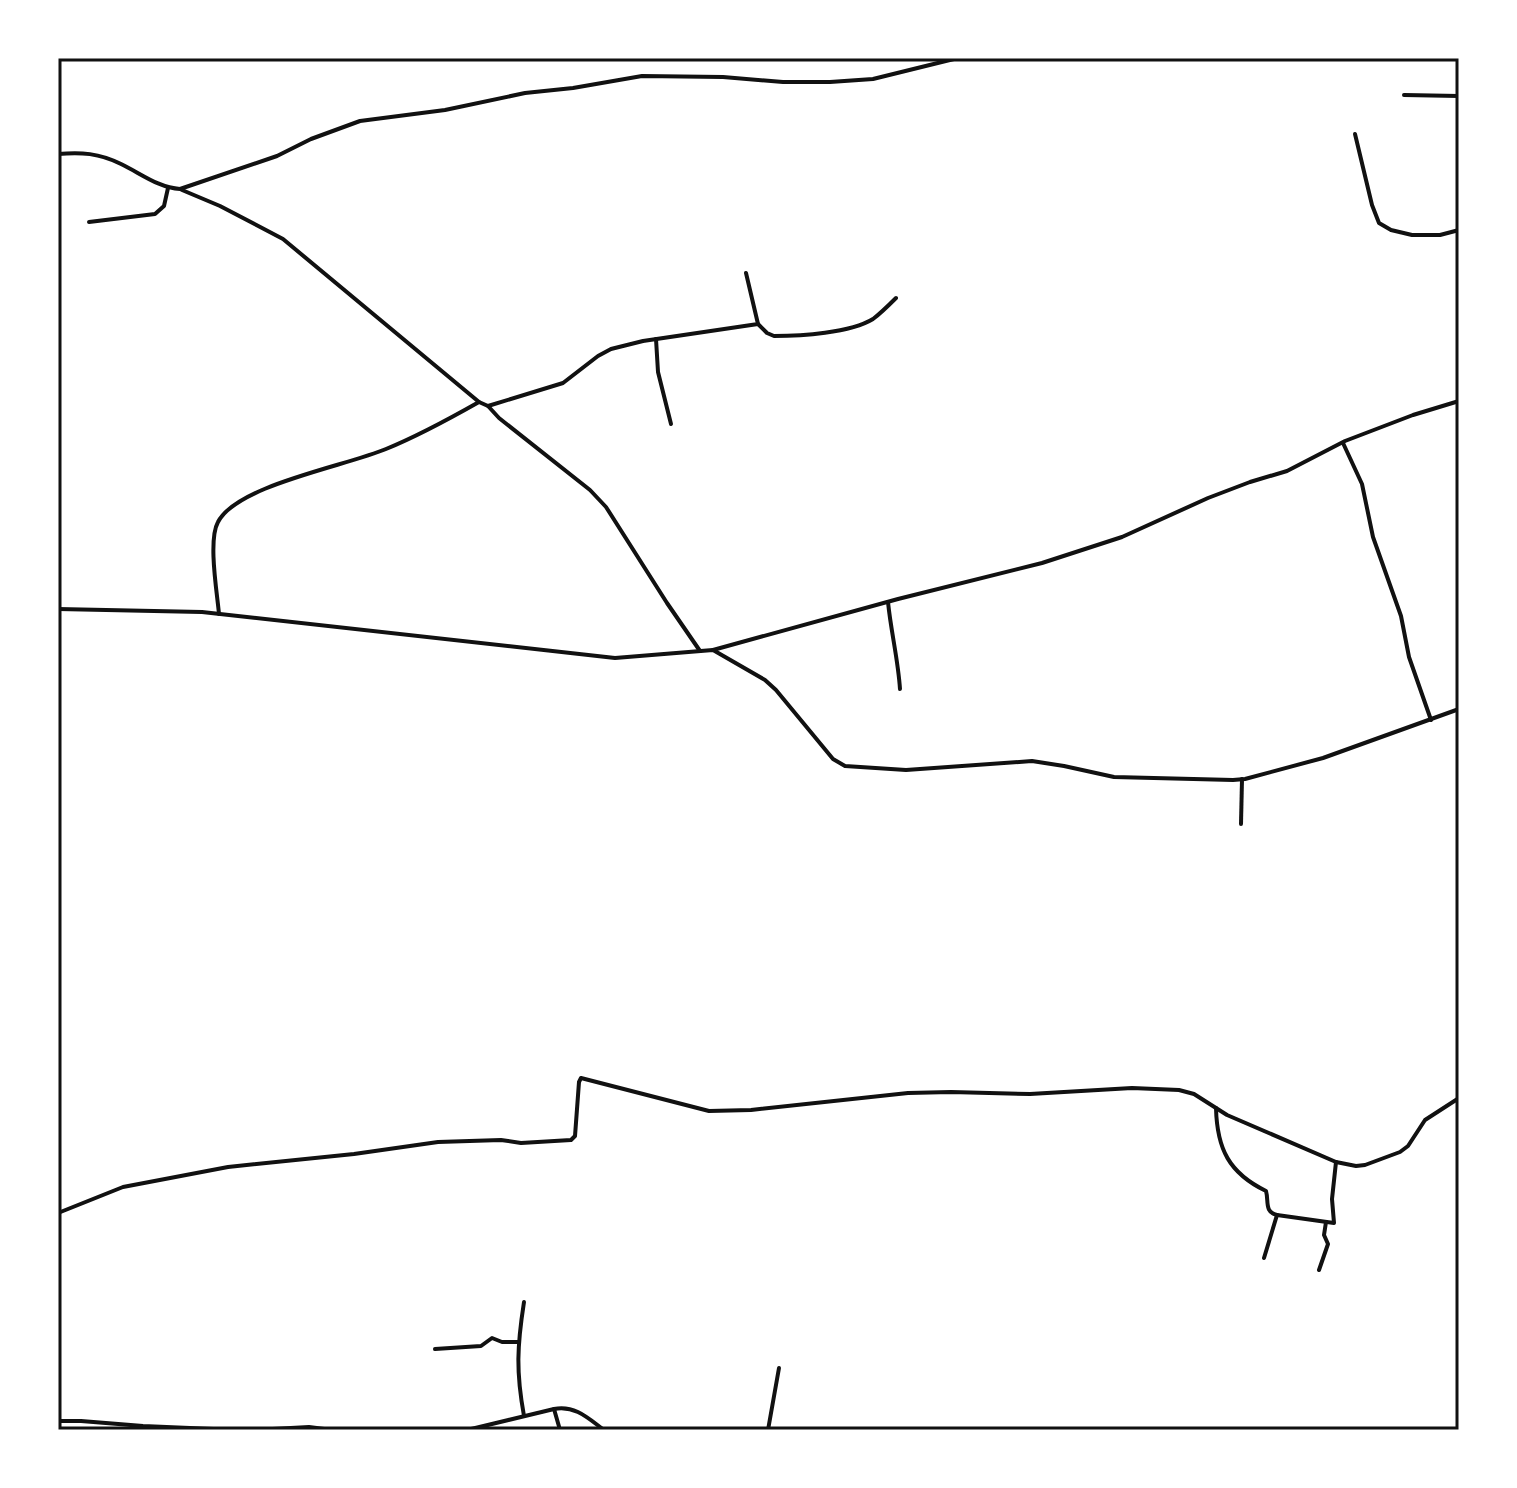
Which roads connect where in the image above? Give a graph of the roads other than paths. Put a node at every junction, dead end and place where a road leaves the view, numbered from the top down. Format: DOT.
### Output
graph roads {
  1 [pos="958,58"];
  2 [pos="1404,95"];
  3 [pos="1459,96"];
  4 [pos="1355,134"];
  5 [pos="58,154"];
  6 [pos="168,188"];
  7 [pos="180,189"];
  8 [pos="89,222"];
  9 [pos="1459,230"];
  10 [pos="746,273"];
  11 [pos="896,298"];
  12 [pos="758,324"];
  13 [pos="656,339"];
  14 [pos="1459,401"];
  15 [pos="479,402"];
  16 [pos="488,406"];
  17 [pos="671,424"];
  18 [pos="1343,443"];
  19 [pos="888,602"];
  20 [pos="58,609"];
  21 [pos="219,614"];
  22 [pos="713,650"];
  23 [pos="700,651"];
  24 [pos="900,689"];
  25 [pos="1459,709"];
  26 [pos="1431,720"];
  27 [pos="1242,779"];
  28 [pos="1241,824"];
  29 [pos="1459,1098"];
  30 [pos="1216,1108"];
  31 [pos="1336,1162"];
  32 [pos="58,1213"];
  33 [pos="1277,1215"];
  34 [pos="1326,1222"];
  35 [pos="1264,1258"];
  36 [pos="1319,1270"];
  37 [pos="524,1302"];
  38 [pos="518,1342"];
  39 [pos="435,1349"];
  40 [pos="779,1368"];
  41 [pos="554,1409"];
  42 [pos="524,1416"];
  43 [pos="58,1421"];
  44 [pos="237,1430"];
  45 [pos="252,1430"];
  46 [pos="332,1430"];
  47 [pos="467,1430"];
  48 [pos="560,1430"];
  49 [pos="604,1430"];
  50 [pos="768,1430"];
  1 -- 7 [label="street"];
  2 -- 3 [label="street"];
  4 -- 9 [label="street"];
  5 -- 6 [label="street"];
  6 -- 7 [label="street"];
  6 -- 8 [label="street"];
  7 -- 15 [label="street"];
  10 -- 12 [label="street"];
  11 -- 12 [label="street"];
  12 -- 13 [label="street"];
  13 -- 16 [label="street"];
  13 -- 17 [label="street"];
  14 -- 18 [label="street"];
  15 -- 16 [label="street"];
  15 -- 21 [label="street"];
  16 -- 23 [label="street"];
  18 -- 19 [label="street"];
  18 -- 26 [label="street"];
  19 -- 22 [label="street"];
  19 -- 24 [label="street"];
  20 -- 21 [label="street"];
  21 -- 23 [label="street"];
  22 -- 23 [label="street"];
  22 -- 27 [label="street"];
  25 -- 26 [label="street"];
  26 -- 27 [label="street"];
  27 -- 28 [label="street"];
  29 -- 31 [label="street"];
  30 -- 31 [label="street"];
  30 -- 32 [label="street"];
  30 -- 33 [label="street"];
  31 -- 34 [label="street"];
  33 -- 34 [label="street"];
  33 -- 35 [label="street"];
  34 -- 36 [label="street"];
  37 -- 38 [label="street"];
  38 -- 39 [label="street"];
  38 -- 42 [label="street"];
  40 -- 50 [label="street"];
  41 -- 42 [label="street"];
  41 -- 48 [label="street"];
  41 -- 49 [label="street"];
  42 -- 47 [label="street"];
  43 -- 44 [label="street"];
  45 -- 46 [label="street"];
}
